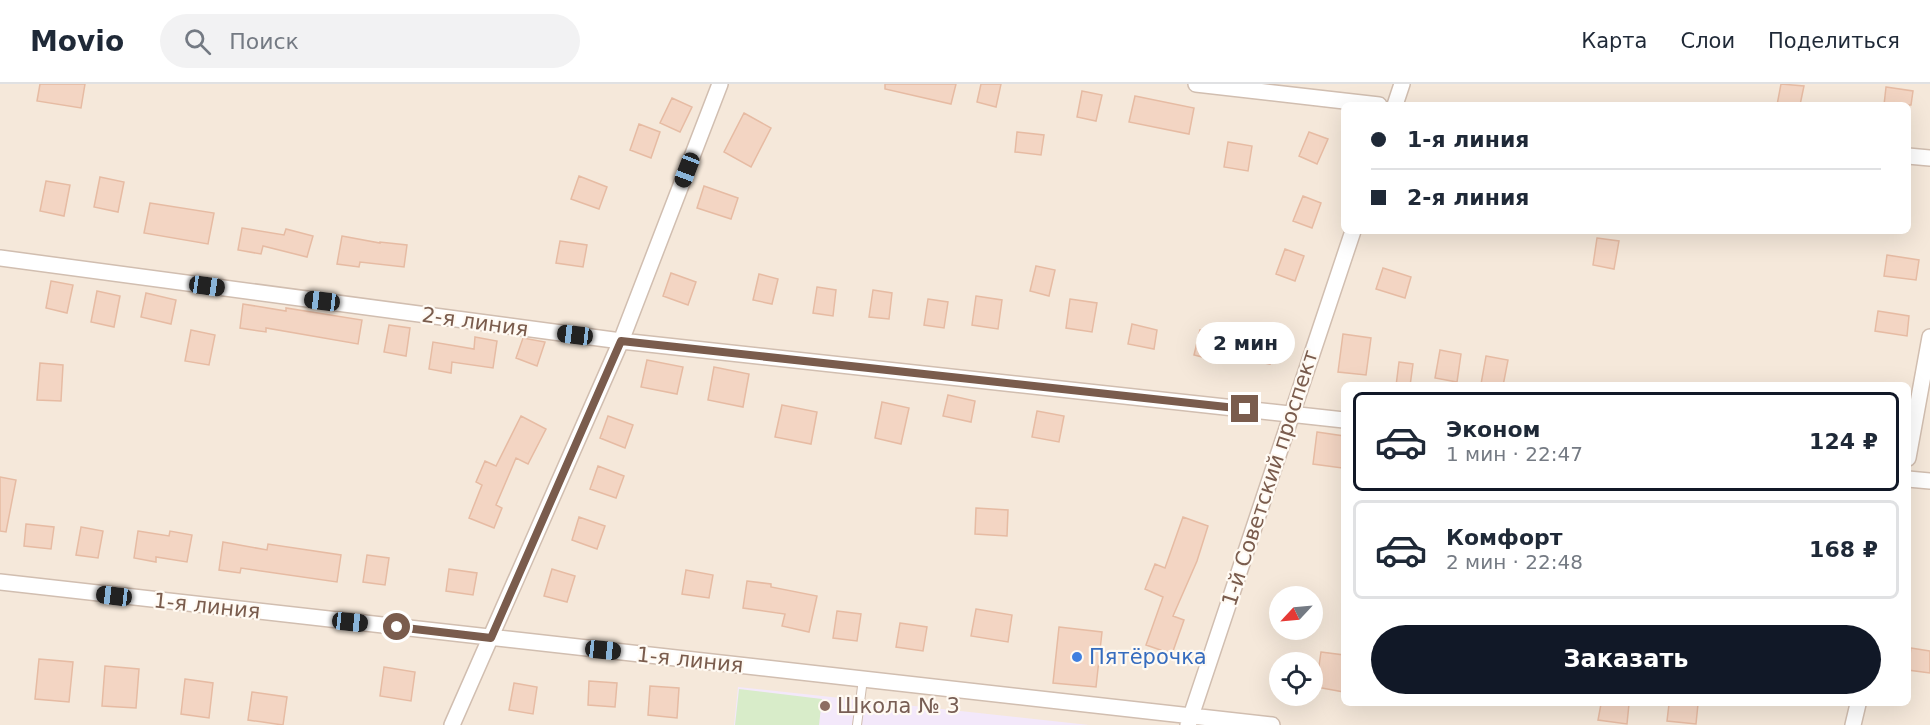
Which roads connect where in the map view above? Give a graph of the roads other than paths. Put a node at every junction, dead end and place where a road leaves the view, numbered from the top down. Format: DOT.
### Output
graph roads {
  1 [pos="720,84"];
  2 [pos="1196,84"];
  3 [pos="1402,84"];
  4 [pos="1353,102"];
  5 [pos="1396,102"];
  6 [pos="1911,156"];
  7 [pos="1930,158"];
  8 [pos="1352,234"];
  9 [pos="0,258"];
  10 [pos="1930,338"];
  11 [pos="621,341"];
  12 [pos="1291,414"];
  13 [pos="1341,420"];
  14 [pos="1911,442"];
  15 [pos="1911,479"];
  16 [pos="1930,482"];
  17 [pos="0,582"];
  18 [pos="491,638"];
  19 [pos="862,679"];
  20 [pos="1858,706"];
  21 [pos="1190,720"];
  22 [pos="452,725"];
  23 [pos="857,725"];
  24 [pos="1272,725"];
  25 [pos="1853,725"];
  1 -- 11 [label="street"];
  2 -- 4 [label="street"];
  3 -- 5 [label="street"];
  6 -- 7 [label="street"];
  8 -- 12 [label="street, 1-й Советский проспект"];
  9 -- 11 [label="street, 2-я линия"];
  10 -- 14 [label="street"];
  11 -- 12 [label="street, 2-я линия"];
  11 -- 18 [label="street"];
  12 -- 13 [label="street, 2-я линия"];
  12 -- 21 [label="street, 1-й Советский проспект"];
  15 -- 16 [label="street"];
  17 -- 18 [label="street, 1-я линия"];
  18 -- 19 [label="street, 1-я линия"];
  18 -- 22 [label="street"];
  19 -- 21 [label="street, 1-я линия"];
  19 -- 23 [label="lane"];
  20 -- 25 [label="street"];
  21 -- 24 [label="street, 1-я линия"];
}
